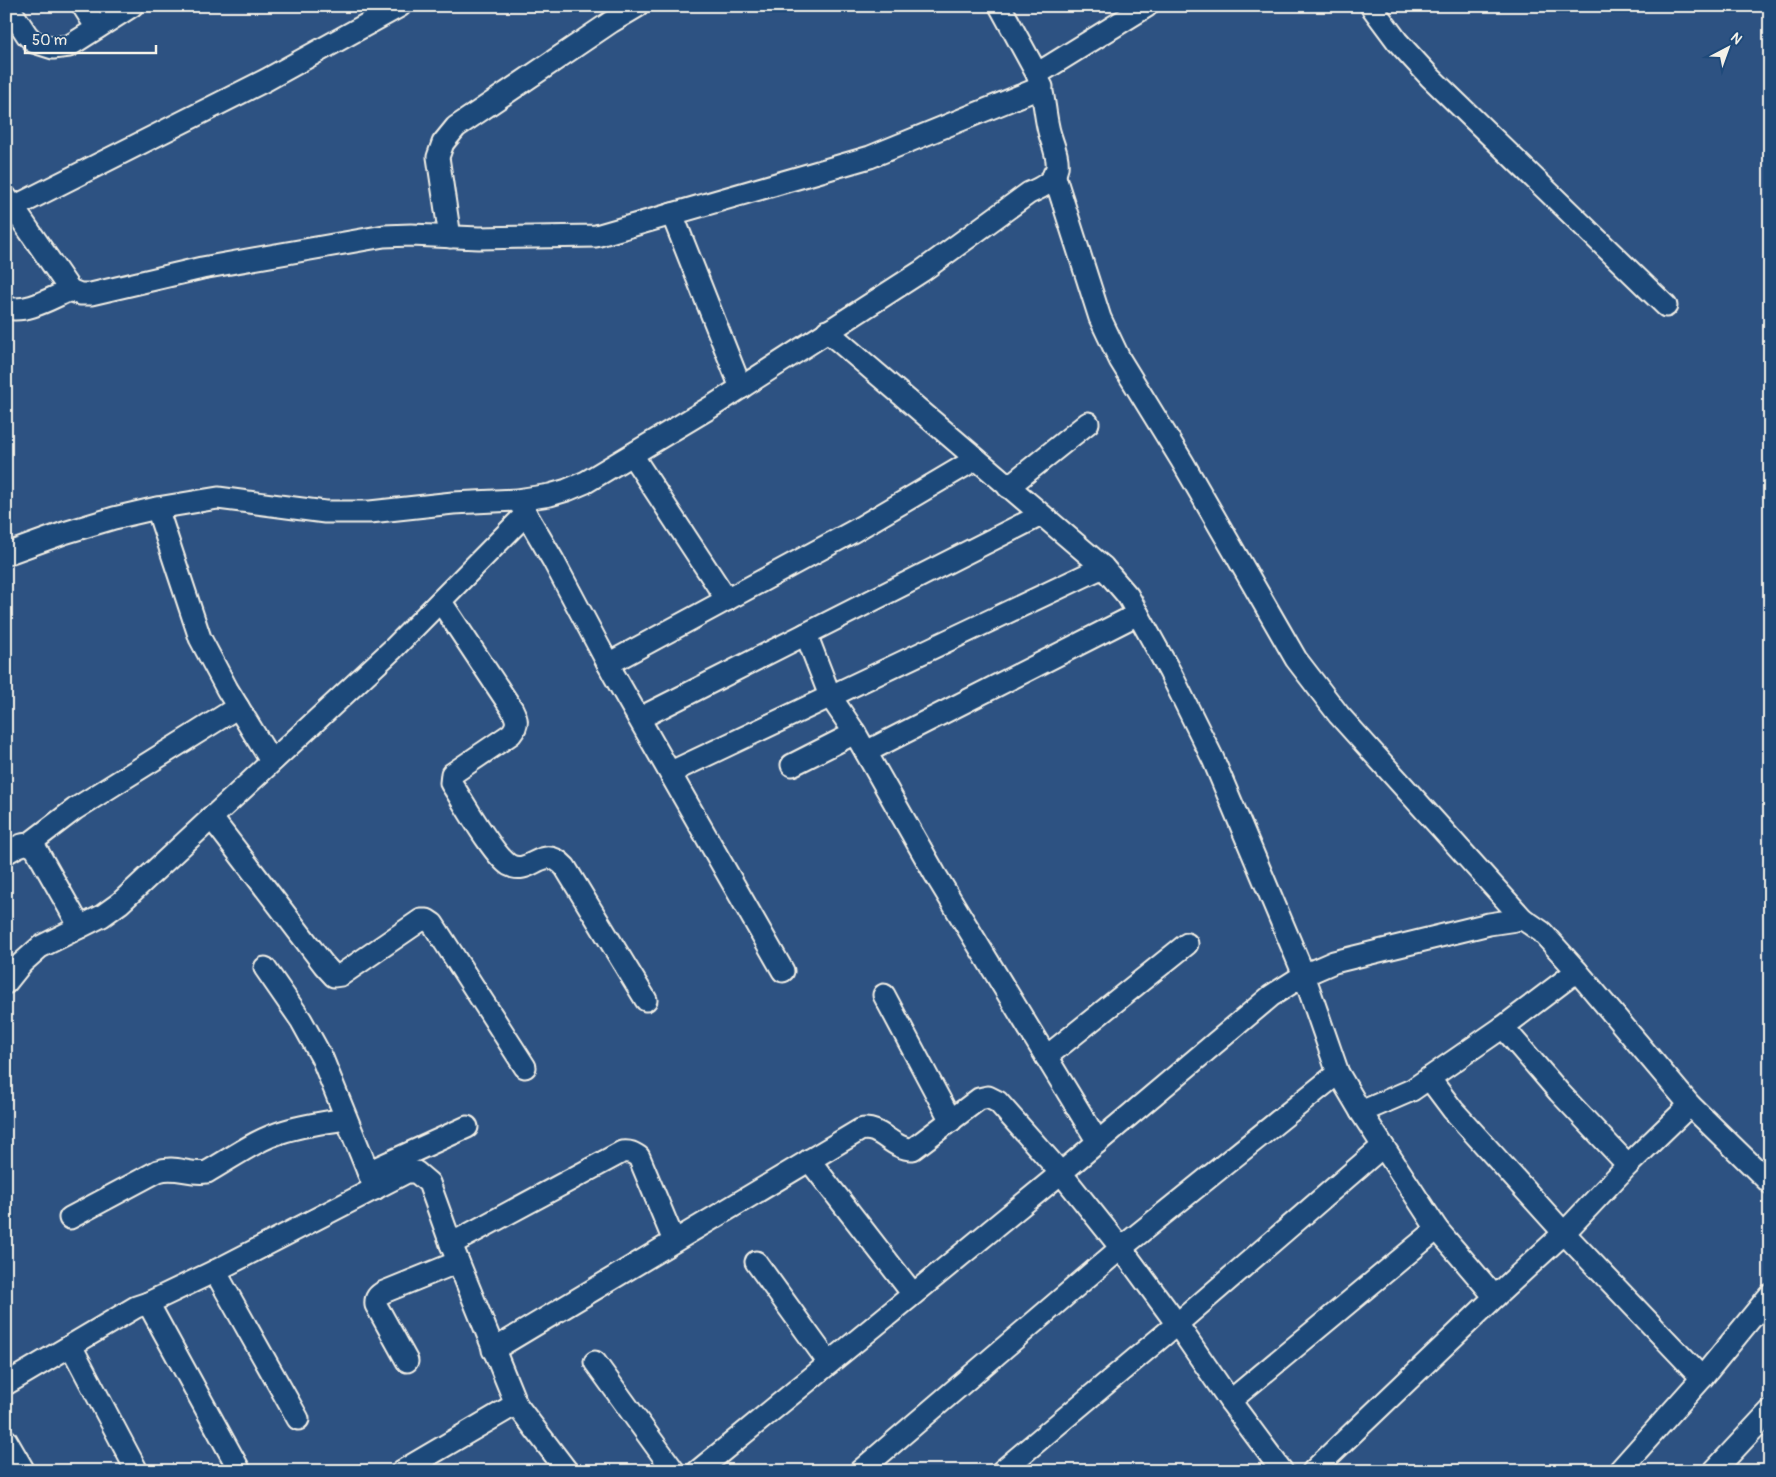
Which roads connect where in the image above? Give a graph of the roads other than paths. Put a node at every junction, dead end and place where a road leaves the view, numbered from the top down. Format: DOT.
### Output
graph roads {
  1 [pos="8,6"];
  2 [pos="84,6"];
  3 [pos="132,6"];
  4 [pos="400,6"];
  5 [pos="638,6"];
  6 [pos="1000,6"];
  7 [pos="1147,6"];
  8 [pos="1371,6"];
  9 [pos="97,28"];
  10 [pos="1040,80"];
  11 [pos="1054,174"];
  12 [pos="10,202"];
  13 [pos="672,214"];
  14 [pos="450,236"];
  15 [pos="70,290"];
  16 [pos="1666,306"];
  17 [pos="8,311"];
  18 [pos="827,331"];
  19 [pos="741,388"];
  20 [pos="1088,423"];
  21 [pos="632,455"];
  22 [pos="976,459"];
  23 [pos="1008,487"];
  24 [pos="521,507"];
  25 [pos="157,508"];
  26 [pos="1041,515"];
  27 [pos="6,554"];
  28 [pos="1103,567"];
  29 [pos="726,600"];
  30 [pos="441,602"];
  31 [pos="1138,614"];
  32 [pos="806,634"];
  33 [pos="608,664"];
  34 [pos="830,696"];
  35 [pos="238,708"];
  36 [pos="640,718"];
  37 [pos="855,733"];
  38 [pos="866,752"];
  39 [pos="271,761"];
  40 [pos="792,765"];
  41 [pos="671,772"];
  42 [pos="211,817"];
  43 [pos="29,844"];
  44 [pos="6,853"];
  45 [pos="1523,919"];
  46 [pos="80,927"];
  47 [pos="1187,944"];
  48 [pos="265,968"];
  49 [pos="1577,970"];
  50 [pos="783,971"];
  51 [pos="1304,975"];
  52 [pos="6,983"];
  53 [pos="884,995"];
  54 [pos="646,1000"];
  55 [pos="1503,1027"];
  56 [pos="1046,1057"];
  57 [pos="524,1067"];
  58 [pos="1338,1073"];
  59 [pos="1429,1078"];
  60 [pos="1690,1105"];
  61 [pos="1361,1112"];
  62 [pos="346,1119"];
  63 [pos="951,1121"];
  64 [pos="467,1127"];
  65 [pos="1098,1142"];
  66 [pos="1383,1146"];
  67 [pos="809,1160"];
  68 [pos="1628,1165"];
  69 [pos="1061,1173"];
  70 [pos="371,1180"];
  71 [pos="1770,1183"];
  72 [pos="70,1218"];
  73 [pos="1437,1229"];
  74 [pos="1564,1234"];
  75 [pos="674,1241"];
  76 [pos="1121,1248"];
  77 [pos="454,1253"];
  78 [pos="756,1262"];
  79 [pos="215,1271"];
  80 [pos="913,1294"];
  81 [pos="1770,1295"];
  82 [pos="1495,1297"];
  83 [pos="148,1303"];
  84 [pos="1177,1324"];
  85 [pos="71,1346"];
  86 [pos="493,1350"];
  87 [pos="407,1361"];
  88 [pos="595,1362"];
  89 [pos="829,1363"];
  90 [pos="1702,1378"];
  91 [pos="6,1384"];
  92 [pos="1230,1401"];
  93 [pos="516,1404"];
  94 [pos="1770,1411"];
  95 [pos="298,1419"];
  96 [pos="6,1440"];
  97 [pos="24,1471"];
  98 [pos="137,1471"];
  99 [pos="240,1471"];
  100 [pos="402,1471"];
  101 [pos="567,1471"];
  102 [pos="674,1471"];
  103 [pos="698,1471"];
  104 [pos="860,1471"];
  105 [pos="1002,1471"];
  106 [pos="1282,1471"];
  107 [pos="1313,1471"];
  108 [pos="1619,1471"];
  109 [pos="1714,1471"];
  1 -- 9 [label="street"];
  2 -- 9 [label="street"];
  3 -- 9 [label="street"];
  4 -- 12 [label="street"];
  5 -- 14 [label="street"];
  6 -- 10 [label="street"];
  7 -- 10 [label="street"];
  8 -- 16 [label="street"];
  10 -- 11 [label="street"];
  10 -- 13 [label="street"];
  11 -- 18 [label="street"];
  11 -- 45 [label="street"];
  12 -- 15 [label="street"];
  13 -- 14 [label="street"];
  13 -- 19 [label="street"];
  14 -- 15 [label="street"];
  15 -- 17 [label="street"];
  18 -- 19 [label="street"];
  18 -- 22 [label="street"];
  19 -- 21 [label="street"];
  20 -- 23 [label="street"];
  21 -- 24 [label="street"];
  21 -- 29 [label="street"];
  22 -- 23 [label="street"];
  22 -- 29 [label="street"];
  23 -- 26 [label="street"];
  24 -- 25 [label="street"];
  24 -- 30 [label="street"];
  24 -- 33 [label="street"];
  25 -- 27 [label="street"];
  25 -- 35 [label="street"];
  26 -- 28 [label="street"];
  26 -- 32 [label="street"];
  28 -- 31 [label="street"];
  28 -- 34 [label="street"];
  29 -- 33 [label="street"];
  30 -- 39 [label="street"];
  30 -- 54 [label="street"];
  31 -- 38 [label="street"];
  31 -- 51 [label="street"];
  32 -- 34 [label="street"];
  32 -- 36 [label="street"];
  33 -- 36 [label="street"];
  34 -- 37 [label="street"];
  34 -- 41 [label="street"];
  35 -- 39 [label="street"];
  35 -- 43 [label="street"];
  36 -- 41 [label="street"];
  37 -- 38 [label="street"];
  37 -- 40 [label="street"];
  38 -- 56 [label="street"];
  39 -- 42 [label="street"];
  41 -- 50 [label="street"];
  42 -- 46 [label="street"];
  42 -- 57 [label="street"];
  43 -- 44 [label="street"];
  43 -- 46 [label="street"];
  45 -- 49 [label="street"];
  45 -- 51 [label="street"];
  46 -- 52 [label="street"];
  47 -- 56 [label="street"];
  48 -- 62 [label="street"];
  49 -- 55 [label="street"];
  49 -- 60 [label="street"];
  51 -- 58 [label="street"];
  51 -- 65 [label="street"];
  53 -- 63 [label="street"];
  55 -- 59 [label="street"];
  55 -- 68 [label="street"];
  56 -- 65 [label="street"];
  58 -- 61 [label="street"];
  58 -- 76 [label="street"];
  59 -- 61 [label="street"];
  59 -- 74 [label="street"];
  60 -- 68 [label="street"];
  60 -- 71 [label="street"];
  61 -- 66 [label="street"];
  62 -- 70 [label="street"];
  62 -- 72 [label="street"];
  63 -- 67 [label="street"];
  63 -- 69 [label="street"];
  64 -- 70 [label="street"];
  65 -- 69 [label="street"];
  66 -- 73 [label="street"];
  66 -- 84 [label="street"];
  67 -- 75 [label="street"];
  67 -- 80 [label="street"];
  68 -- 74 [label="street"];
  69 -- 76 [label="street"];
  69 -- 80 [label="street"];
  70 -- 77 [label="street"];
  70 -- 79 [label="street"];
  73 -- 82 [label="street"];
  73 -- 92 [label="street"];
  74 -- 82 [label="street"];
  74 -- 90 [label="street"];
  75 -- 77 [label="street"];
  75 -- 86 [label="street"];
  76 -- 84 [label="street"];
  76 -- 104 [label="street"];
  77 -- 86 [label="street"];
  77 -- 87 [label="street"];
  78 -- 89 [label="street"];
  79 -- 83 [label="street"];
  79 -- 95 [label="street"];
  80 -- 89 [label="street"];
  81 -- 90 [label="street"];
  82 -- 107 [label="street"];
  83 -- 85 [label="street"];
  83 -- 99 [label="street"];
  84 -- 92 [label="street"];
  84 -- 105 [label="street"];
  85 -- 91 [label="street"];
  85 -- 98 [label="street"];
  86 -- 93 [label="street"];
  88 -- 102 [label="street"];
  89 -- 103 [label="street"];
  90 -- 108 [label="street"];
  92 -- 106 [label="street"];
  93 -- 100 [label="street"];
  93 -- 101 [label="street"];
  94 -- 109 [label="street"];
  96 -- 97 [label="street"];
}
